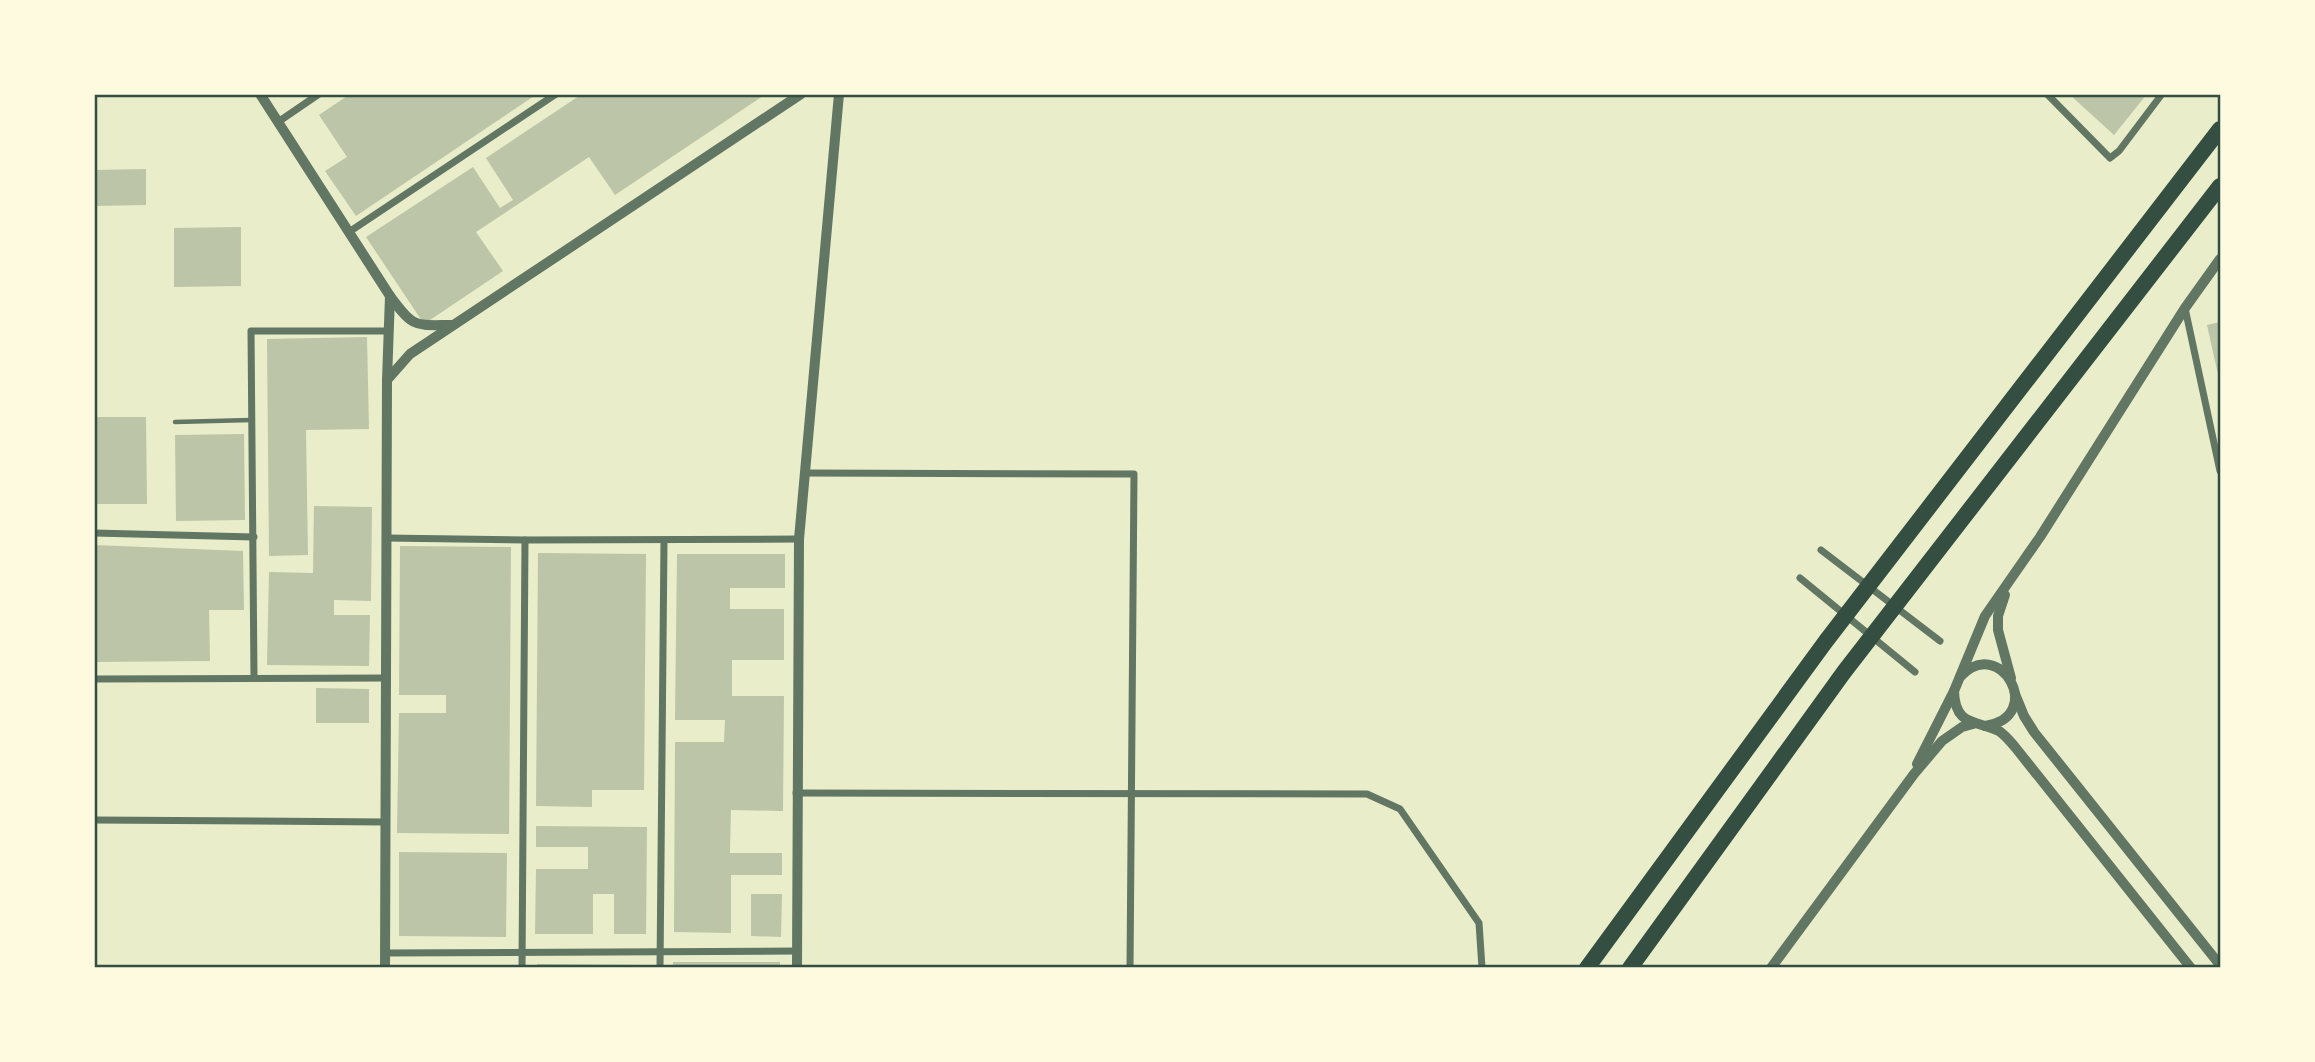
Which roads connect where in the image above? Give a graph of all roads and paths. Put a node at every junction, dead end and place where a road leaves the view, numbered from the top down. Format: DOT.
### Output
graph roads {
  1 [pos="260,94"];
  2 [pos="319,94"];
  3 [pos="556,94"];
  4 [pos="801,94"];
  5 [pos="839,94"];
  6 [pos="2047,94"];
  7 [pos="2162,94"];
  8 [pos="278,122"];
  9 [pos="2221,129"];
  10 [pos="2221,186"];
  11 [pos="349,232"];
  12 [pos="2221,259"];
  13 [pos="390,296"];
  14 [pos="2185,308"];
  15 [pos="453,325"];
  16 [pos="388,331"];
  17 [pos="387,380"];
  18 [pos="251,420"];
  19 [pos="176,422"];
  20 [pos="2221,471"];
  21 [pos="805,473"];
  22 [pos="94,533"];
  23 [pos="254,537"];
  24 [pos="386,538"];
  25 [pos="799,539"];
  26 [pos="524,540"];
  27 [pos="664,540"];
  28 [pos="1821,550"];
  29 [pos="1800,578"];
  30 [pos="2010,583"];
  31 [pos="1940,641"];
  32 [pos="1915,671"];
  33 [pos="254,678"];
  34 [pos="385,678"];
  35 [pos="94,679"];
  36 [pos="2012,681"];
  37 [pos="1955,687"];
  38 [pos="2015,694"];
  39 [pos="1979,725"];
  40 [pos="1914,774"];
  41 [pos="796,793"];
  42 [pos="1131,795"];
  43 [pos="94,820"];
  44 [pos="386,822"];
  45 [pos="523,951"];
  46 [pos="660,951"];
  47 [pos="797,951"];
  48 [pos="385,953"];
  49 [pos="2221,965"];
  50 [pos="385,968"];
  51 [pos="523,968"];
  52 [pos="660,968"];
  53 [pos="797,968"];
  54 [pos="1130,968"];
  55 [pos="1482,968"];
  56 [pos="1587,968"];
  57 [pos="1630,968"];
  58 [pos="1771,968"];
  59 [pos="2191,968"];
  1 -- 8 [label="street"];
  2 -- 8 [label="street"];
  3 -- 11 [label="street"];
  4 -- 15 [label="street"];
  5 -- 21 [label="street"];
  6 -- 7 [label="street"];
  8 -- 11 [label="street"];
  9 -- 56 [label="highway"];
  10 -- 57 [label="highway"];
  11 -- 13 [label="street"];
  12 -- 14 [label="street"];
  13 -- 15 [label="street"];
  13 -- 16 [label="street"];
  14 -- 20 [label="street"];
  14 -- 30 [label="street"];
  15 -- 17 [label="street"];
  16 -- 17 [label="street"];
  16 -- 18 [label="street"];
  17 -- 24 [label="street"];
  18 -- 19 [label="lane"];
  18 -- 23 [label="street"];
  21 -- 25 [label="street"];
  21 -- 42 [label="street"];
  22 -- 23 [label="street"];
  23 -- 33 [label="street"];
  24 -- 26 [label="street"];
  24 -- 34 [label="street"];
  25 -- 27 [label="street"];
  25 -- 41 [label="street"];
  26 -- 27 [label="street"];
  26 -- 45 [label="street"];
  27 -- 46 [label="street"];
  28 -- 31 [label="street"];
  29 -- 32 [label="street"];
  30 -- 36 [label="street"];
  30 -- 37 [label="street"];
  33 -- 34 [label="street"];
  33 -- 35 [label="street"];
  34 -- 44 [label="street"];
  36 -- 37 [label="street"];
  36 -- 38 [label="street"];
  37 -- 39 [label="street"];
  37 -- 40 [label="street"];
  38 -- 39 [label="street"];
  38 -- 49 [label="street"];
  39 -- 40 [label="street"];
  39 -- 59 [label="street"];
  40 -- 58 [label="street"];
  41 -- 42 [label="street"];
  41 -- 47 [label="street"];
  42 -- 54 [label="street"];
  42 -- 55 [label="street"];
  43 -- 44 [label="street"];
  44 -- 48 [label="street"];
  45 -- 46 [label="street"];
  45 -- 48 [label="street"];
  45 -- 51 [label="street"];
  46 -- 47 [label="street"];
  46 -- 52 [label="street"];
  47 -- 53 [label="street"];
  48 -- 50 [label="street"];
}
